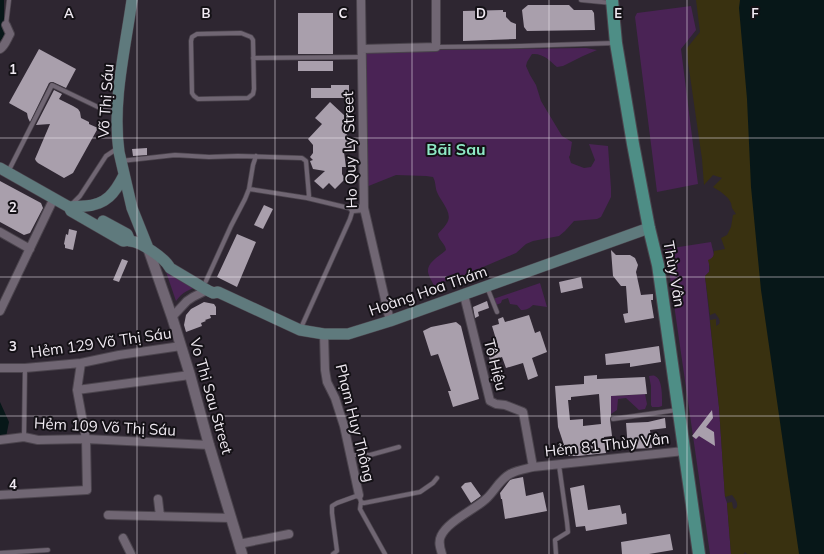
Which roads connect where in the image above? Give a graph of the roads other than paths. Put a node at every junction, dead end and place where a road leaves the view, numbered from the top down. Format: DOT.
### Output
graph roads {
  1 [pos="9,0"];
  2 [pos="132,0"];
  3 [pos="361,0"];
  4 [pos="436,0"];
  5 [pos="581,0"];
  6 [pos="612,2"];
  7 [pos="6,25"];
  8 [pos="616,43"];
  9 [pos="436,47"];
  10 [pos="0,49"];
  11 [pos="362,53"];
  12 [pos="253,58"];
  13 [pos="117,110"];
  14 [pos="118,147"];
  15 [pos="256,156"];
  16 [pos="121,161"];
  17 [pos="4,170"];
  18 [pos="124,175"];
  19 [pos="249,188"];
  20 [pos="54,198"];
  21 [pos="307,198"];
  22 [pos="72,207"];
  23 [pos="364,208"];
  24 [pos="352,209"];
  25 [pos="649,228"];
  26 [pos="0,232"];
  27 [pos="148,248"];
  28 [pos="30,249"];
  29 [pos="206,285"];
  30 [pos="487,287"];
  31 [pos="4,295"];
  32 [pos="464,295"];
  33 [pos="0,311"];
  34 [pos="496,312"];
  35 [pos="172,317"];
  36 [pos="390,321"];
  37 [pos="300,330"];
  38 [pos="324,334"];
  39 [pos="181,346"];
  40 [pos="81,363"];
  41 [pos="0,368"];
  42 [pos="25,368"];
  43 [pos="190,375"];
  44 [pos="77,390"];
  45 [pos="679,409"];
  46 [pos="613,419"];
  47 [pos="24,437"];
  48 [pos="86,439"];
  49 [pos="0,440"];
  50 [pos="209,445"];
  51 [pos="399,447"];
  52 [pos="684,451"];
  53 [pos="351,456"];
  54 [pos="559,465"];
  55 [pos="533,467"];
  56 [pos="437,478"];
  57 [pos="0,495"];
  58 [pos="158,499"];
  59 [pos="360,499"];
  60 [pos="108,515"];
  61 [pos="160,516"];
  62 [pos="231,518"];
  63 [pos="288,534"];
  64 [pos="123,538"];
  65 [pos="240,549"];
  66 [pos="48,550"];
  67 [pos="335,552"];
  68 [pos="0,553"];
  69 [pos="131,554"];
  70 [pos="385,554"];
  71 [pos="442,554"];
  72 [pos="556,554"];
  73 [pos="699,554"];
  1 -- 7 [label="lane"];
  2 -- 13 [label="main road, Võ Thị Sáu"];
  3 -- 11 [label="street, Ho Quy Ly Street"];
  4 -- 9 [label="street"];
  5 -- 6 [label="lane"];
  6 -- 8 [label="main road, Thùy Vân"];
  7 -- 10 [label="street"];
  8 -- 9 [label="lane"];
  8 -- 25 [label="main road, Thùy Vân"];
  9 -- 11 [label="street"];
  11 -- 12 [label="lane"];
  11 -- 23 [label="street, Ho Quy Ly Street"];
  12 -- 12 [label="lane"];
  13 -- 14 [label="main road, Võ Thị Sáu"];
  13 -- 17 [label="lane"];
  14 -- 16 [label="main road, Võ Thị Sáu"];
  14 -- 22 [label="lane"];
  15 -- 16 [label="lane"];
  15 -- 19 [label="lane"];
  15 -- 21 [label="lane"];
  16 -- 18 [label="main road, Võ Thị Sáu"];
  17 -- 20 [label="main road, Hoàng Hoa Thám"];
  18 -- 22 [label="main road"];
  18 -- 27 [label="main road, Võ Thị Sáu"];
  19 -- 21 [label="lane"];
  19 -- 29 [label="lane"];
  20 -- 22 [label="main road, Hoàng Hoa Thám"];
  20 -- 28 [label="street"];
  21 -- 24 [label="lane"];
  22 -- 27 [label="main road, Hoàng Hoa Thám"];
  23 -- 24 [label="street"];
  23 -- 36 [label="street, Ho Quy Ly Street"];
  24 -- 37 [label="lane"];
  25 -- 30 [label="main road, Hoàng Hoa Thám"];
  25 -- 45 [label="main road, Thùy Vân"];
  26 -- 28 [label="street"];
  27 -- 29 [label="main road, Hoàng Hoa Thám"];
  27 -- 35 [label="street, Vo Thi Sau Street"];
  28 -- 31 [label="street"];
  29 -- 35 [label="street"];
  29 -- 37 [label="main road, Hoàng Hoa Thám"];
  30 -- 32 [label="main road, Hoàng Hoa Thám"];
  30 -- 34 [label="lane"];
  31 -- 33 [label="street"];
  32 -- 36 [label="main road, Hoàng Hoa Thám"];
  32 -- 55 [label="street, Tô Hiệu"];
  35 -- 39 [label="street, Vo Thi Sau Street"];
  36 -- 38 [label="main road, Hoàng Hoa Thám"];
  37 -- 38 [label="main road, Hoàng Hoa Thám"];
  38 -- 53 [label="street, Phạm Huy Thông"];
  39 -- 40 [label="street, Hẻm 129 Võ Thị Sáu"];
  39 -- 43 [label="street, Vo Thi Sau Street"];
  40 -- 42 [label="street, Hẻm 129 Võ Thị Sáu"];
  40 -- 44 [label="street"];
  41 -- 42 [label="street, Hẻm 129 Võ Thị Sáu"];
  42 -- 47 [label="lane"];
  43 -- 44 [label="street"];
  43 -- 50 [label="street, Vo Thi Sau Street"];
  44 -- 48 [label="street"];
  45 -- 46 [label="lane"];
  45 -- 52 [label="main road, Thùy Vân"];
  47 -- 48 [label="street, Hẻm 109 Võ Thị Sáu"];
  47 -- 49 [label="street, Hẻm 109 Võ Thị Sáu"];
  48 -- 50 [label="street, Hẻm 109 Võ Thị Sáu"];
  48 -- 57 [label="street"];
  50 -- 62 [label="street, Vo Thi Sau Street"];
  51 -- 53 [label="lane"];
  52 -- 54 [label="street, Hẻm 81 Thùy Vân"];
  52 -- 73 [label="main road, Thùy Vân"];
  53 -- 59 [label="street, Phạm Huy Thông"];
  54 -- 55 [label="street, Hẻm 81 Thùy Vân"];
  54 -- 72 [label="lane"];
  55 -- 71 [label="street, Hẻm 81 Thùy Vân"];
  56 -- 59 [label="lane"];
  58 -- 61 [label="street"];
  59 -- 67 [label="lane"];
  59 -- 70 [label="lane"];
  60 -- 61 [label="street"];
  61 -- 62 [label="street"];
  62 -- 65 [label="street, Vo Thi Sau Street"];
  63 -- 65 [label="street"];
  64 -- 69 [label="street"];
  66 -- 68 [label="lane"];
}
